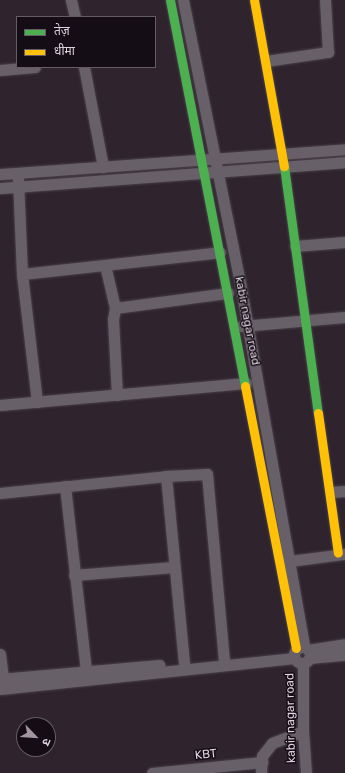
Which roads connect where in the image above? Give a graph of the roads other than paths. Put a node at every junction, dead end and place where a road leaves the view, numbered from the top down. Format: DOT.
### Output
graph roads {
  1 [pos="71,0"];
  2 [pos="170,0"];
  3 [pos="183,0"];
  4 [pos="254,0"];
  5 [pos="325,0"];
  6 [pos="75,16"];
  7 [pos="266,61"];
  8 [pos="23,68"];
  9 [pos="84,68"];
  10 [pos="0,70"];
  11 [pos="345,149"];
  12 [pos="282,154"];
  13 [pos="215,158"];
  14 [pos="202,160"];
  15 [pos="345,162"];
  16 [pos="103,167"];
  17 [pos="284,167"];
  18 [pos="218,172"];
  19 [pos="17,173"];
  20 [pos="204,173"];
  21 [pos="0,174"];
  22 [pos="18,187"];
  23 [pos="0,188"];
  24 [pos="345,242"];
  25 [pos="295,246"];
  26 [pos="220,252"];
  27 [pos="105,264"];
  28 [pos="22,274"];
  29 [pos="228,292"];
  30 [pos="116,308"];
  31 [pos="345,317"];
  32 [pos="306,320"];
  33 [pos="248,326"];
  34 [pos="235,327"];
  35 [pos="246,383"];
  36 [pos="117,395"];
  37 [pos="37,402"];
  38 [pos="0,405"];
  39 [pos="166,476"];
  40 [pos="65,486"];
  41 [pos="345,491"];
  42 [pos="331,492"];
  43 [pos="0,493"];
  44 [pos="342,553"];
  45 [pos="285,562"];
  46 [pos="174,567"];
  47 [pos="74,575"];
  48 [pos="345,644"];
  49 [pos="0,654"];
  50 [pos="301,654"];
  51 [pos="345,655"];
  52 [pos="224,660"];
  53 [pos="184,663"];
  54 [pos="86,671"];
  55 [pos="1,682"];
  56 [pos="303,731"];
  57 [pos="261,768"];
  58 [pos="152,773"];
  59 [pos="306,773"];
  1 -- 6 [label="street"];
  2 -- 14 [label="street, kabir nagar road"];
  3 -- 13 [label="street, kabir nagar road"];
  4 -- 7 [label="street"];
  5 -- 7 [label="street"];
  7 -- 12 [label="street"];
  8 -- 10 [label="street"];
  9 -- 16 [label="street"];
  11 -- 12 [label="street"];
  12 -- 13 [label="street"];
  12 -- 17 [label="street"];
  13 -- 14 [label="street"];
  13 -- 18 [label="street, kabir nagar road"];
  14 -- 16 [label="street"];
  14 -- 20 [label="street, kabir nagar road"];
  15 -- 17 [label="street"];
  16 -- 19 [label="street"];
  17 -- 18 [label="street"];
  17 -- 25 [label="street"];
  18 -- 20 [label="street"];
  18 -- 33 [label="street, kabir nagar road"];
  19 -- 21 [label="street"];
  19 -- 22 [label="street"];
  20 -- 22 [label="street"];
  20 -- 26 [label="street, kabir nagar road"];
  22 -- 23 [label="street"];
  22 -- 28 [label="street"];
  24 -- 25 [label="street"];
  25 -- 32 [label="street"];
  26 -- 27 [label="street"];
  26 -- 29 [label="street, kabir nagar road"];
  27 -- 28 [label="street"];
  27 -- 30 [label="street"];
  28 -- 37 [label="street"];
  29 -- 30 [label="street"];
  29 -- 34 [label="street, kabir nagar road"];
  30 -- 36 [label="street"];
  31 -- 32 [label="street"];
  32 -- 33 [label="street"];
  32 -- 42 [label="street"];
  33 -- 34 [label="street"];
  33 -- 45 [label="street, kabir nagar road"];
  34 -- 35 [label="street, kabir nagar road"];
  35 -- 36 [label="street"];
  35 -- 45 [label="street, kabir nagar road"];
  36 -- 37 [label="street"];
  37 -- 38 [label="street"];
  39 -- 40 [label="street"];
  39 -- 46 [label="street"];
  39 -- 52 [label="street"];
  40 -- 43 [label="street"];
  40 -- 47 [label="street"];
  41 -- 42 [label="street"];
  42 -- 44 [label="street"];
  44 -- 45 [label="street"];
  45 -- 50 [label="street, kabir nagar road"];
  46 -- 47 [label="street"];
  46 -- 53 [label="street"];
  47 -- 54 [label="street"];
  48 -- 50 [label="street"];
  49 -- 55 [label="street"];
  50 -- 51 [label="street"];
  50 -- 52 [label="street"];
  50 -- 55 [label="street"];
  50 -- 56 [label="street, kabir nagar road"];
  52 -- 53 [label="street"];
  53 -- 54 [label="street"];
  54 -- 55 [label="street"];
  56 -- 57 [label="street"];
  56 -- 59 [label="street, kabir nagar road"];
  57 -- 58 [label="street, KBT"];
}
